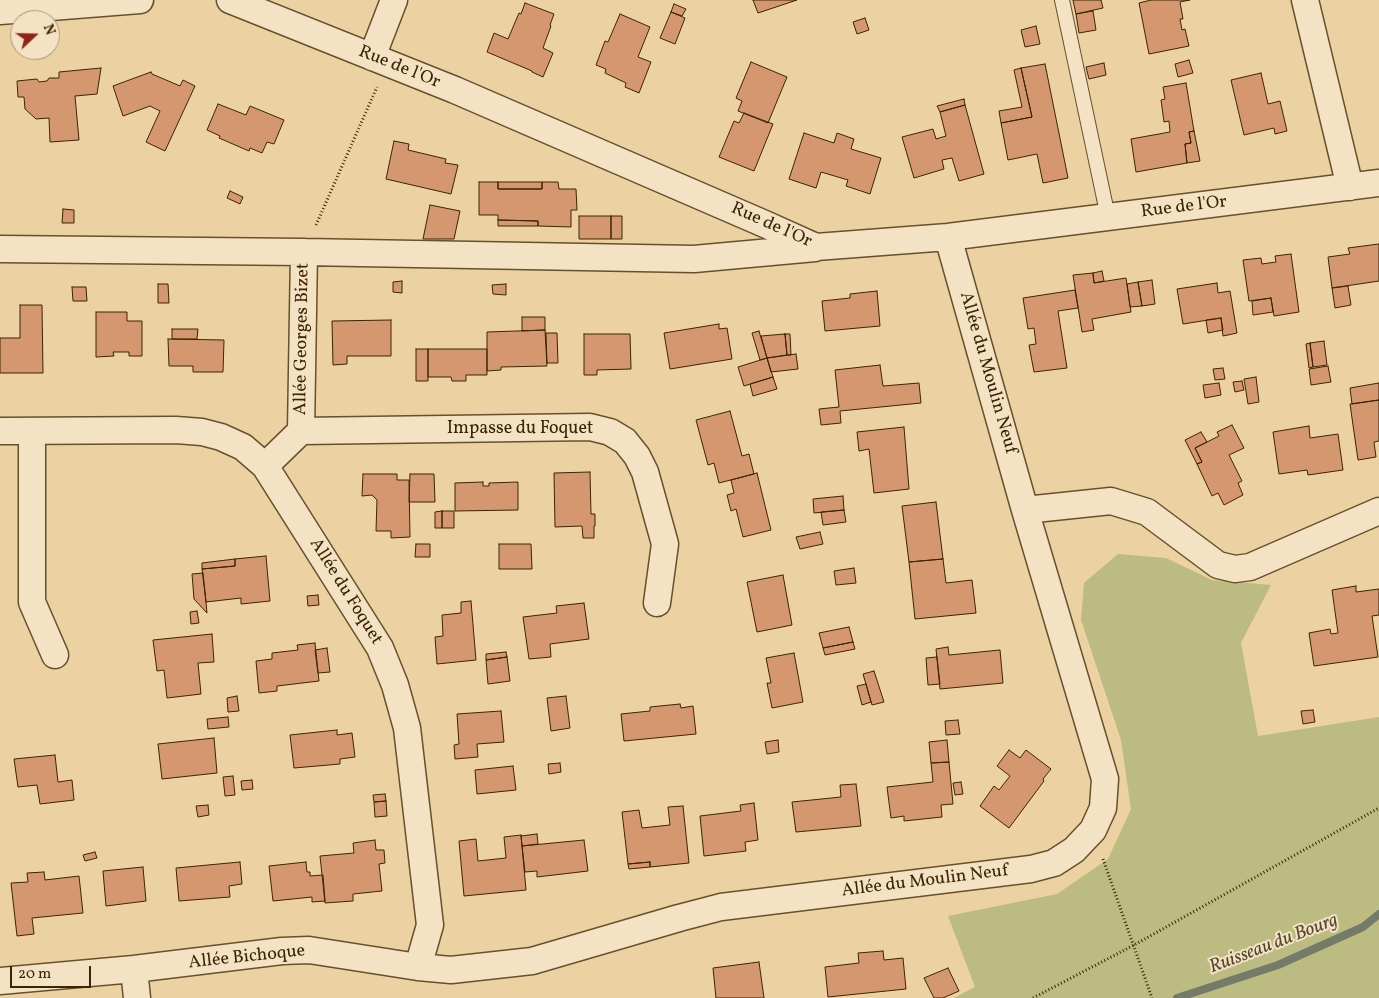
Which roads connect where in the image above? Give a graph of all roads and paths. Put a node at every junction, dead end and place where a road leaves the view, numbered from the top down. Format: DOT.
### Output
graph roads {
  1 [pos="140,0"];
  2 [pos="230,0"];
  3 [pos="394,0"];
  4 [pos="1062,0"];
  5 [pos="1305,0"];
  6 [pos="0,11"];
  7 [pos="380,60"];
  8 [pos="1379,183"];
  9 [pos="1350,187"];
  10 [pos="1108,217"];
  11 [pos="948,237"];
  12 [pos="0,248"];
  13 [pos="816,248"];
  14 [pos="304,252"];
  15 [pos="0,431"];
  16 [pos="301,431"];
  17 [pos="32,432"];
  18 [pos="265,466"];
  19 [pos="1025,510"];
  20 [pos="1379,511"];
  21 [pos="656,603"];
  22 [pos="55,655"];
  23 [pos="1379,808"];
  24 [pos="1093,830"];
  25 [pos="1134,945"];
  26 [pos="418,968"];
  27 [pos="134,970"];
  28 [pos="0,982"];
  29 [pos="137,998"];
  30 [pos="1034,998"];
  31 [pos="1152,998"];
  1 -- 6 [label="street"];
  2 -- 7 [label="street, Rue de l'Or"];
  3 -- 7 [label="street"];
  4 -- 10 [label="lane"];
  5 -- 9 [label="street"];
  7 -- 13 [label="street, Rue de l'Or"];
  7 -- 14 [label="path, Allée Georges Bizet"];
  8 -- 9 [label="street, Rue de l'Or"];
  9 -- 10 [label="street, Rue de l'Or"];
  10 -- 11 [label="street, Rue de l'Or"];
  11 -- 13 [label="street, Rue de l'Or"];
  11 -- 19 [label="street, Allée du Moulin Neuf"];
  12 -- 14 [label="street"];
  13 -- 14 [label="street"];
  14 -- 16 [label="street, Allée Georges Bizet"];
  15 -- 17 [label="street, Allée du Foquet"];
  16 -- 18 [label="street, Allée Georges Bizet"];
  16 -- 21 [label="street, Impasse du Foquet"];
  17 -- 18 [label="street, Allée du Foquet"];
  17 -- 22 [label="street"];
  18 -- 26 [label="street, Allée du Foquet"];
  19 -- 20 [label="street"];
  19 -- 24 [label="street, Allée du Moulin Neuf"];
  23 -- 25 [label="path"];
  24 -- 25 [label="path"];
  24 -- 26 [label="street, Allée du Moulin Neuf"];
  25 -- 30 [label="path"];
  25 -- 31 [label="path"];
  26 -- 27 [label="street, Allée Bichoque"];
  27 -- 28 [label="street, Allée Bichoque"];
  27 -- 29 [label="street"];
}
